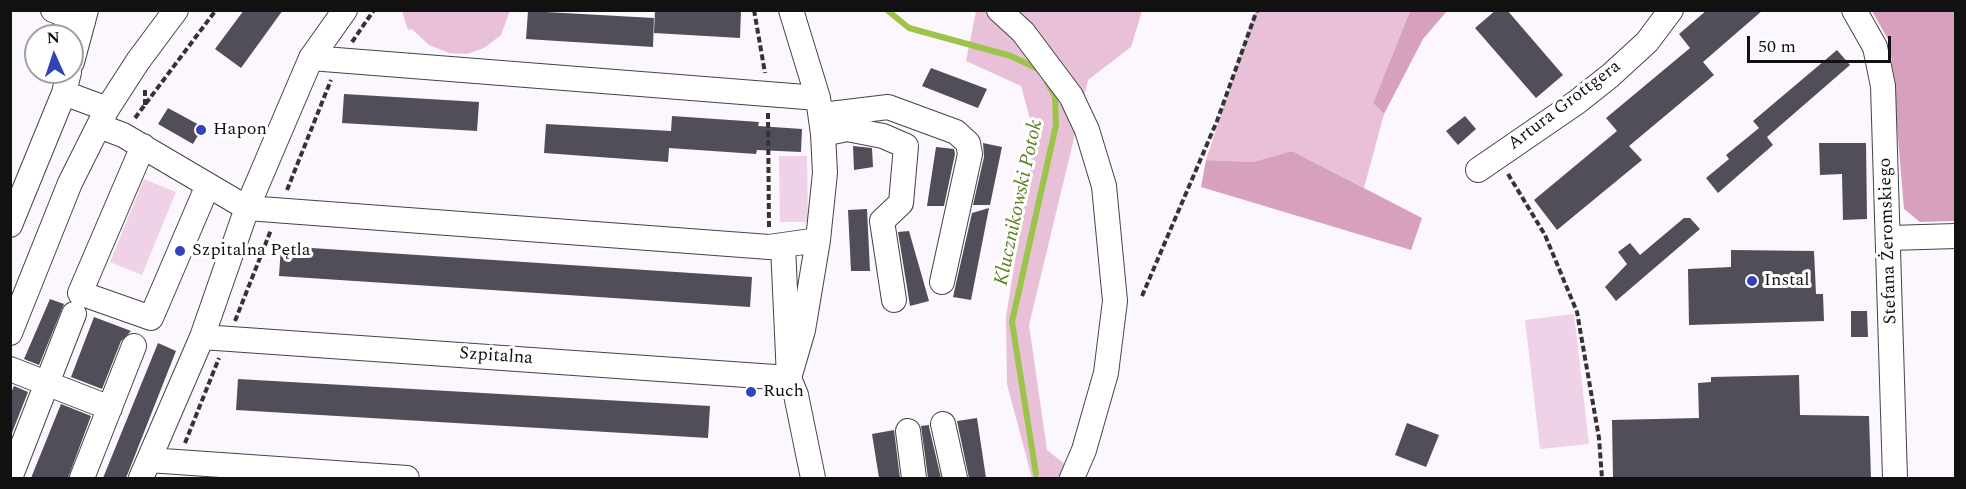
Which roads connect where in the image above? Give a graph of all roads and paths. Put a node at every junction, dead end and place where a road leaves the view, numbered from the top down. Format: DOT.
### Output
graph roads {
  1 [pos="53,10"];
  2 [pos="176,10"];
  3 [pos="216,10"];
  4 [pos="345,10"];
  5 [pos="374,10"];
  6 [pos="754,10"];
  7 [pos="791,10"];
  8 [pos="999,10"];
  9 [pos="1257,10"];
  10 [pos="1671,10"];
  11 [pos="1854,10"];
  12 [pos="84,16"];
  13 [pos="311,58"];
  14 [pos="339,61"];
  15 [pos="66,84"];
  16 [pos="69,84"];
  17 [pos="768,94"];
  18 [pos="144,106"];
  19 [pos="821,115"];
  20 [pos="103,118"];
  21 [pos="143,146"];
  22 [pos="1487,163"];
  23 [pos="208,185"];
  24 [pos="247,208"];
  25 [pos="279,210"];
  26 [pos="10,225"];
  27 [pos="1956,236"];
  28 [pos="1890,238"];
  29 [pos="818,240"];
  30 [pos="776,246"];
  31 [pos="942,282"];
  32 [pos="1142,296"];
  33 [pos="894,300"];
  34 [pos="74,314"];
  35 [pos="10,333"];
  36 [pos="202,337"];
  37 [pos="227,339"];
  38 [pos="134,346"];
  39 [pos="10,369"];
  40 [pos="789,378"];
  41 [pos="47,384"];
  42 [pos="110,408"];
  43 [pos="943,424"];
  44 [pos="908,431"];
  45 [pos="178,462"];
  46 [pos="145,469"];
  47 [pos="10,478"];
  48 [pos="82,478"];
  49 [pos="407,478"];
  50 [pos="813,478"];
  51 [pos="914,478"];
  52 [pos="955,478"];
  53 [pos="1072,478"];
  54 [pos="1602,478"];
  55 [pos="1895,478"];
  1 -- 12 [label="street"];
  2 -- 20 [label="street"];
  3 -- 18 [label="path"];
  4 -- 13 [label="street"];
  5 -- 14 [label="path"];
  6 -- 17 [label="path"];
  7 -- 19 [label="street"];
  8 -- 53 [label="street"];
  9 -- 32 [label="path"];
  10 -- 22 [label="street, Artura Grottgera"];
  11 -- 28 [label="street, Stefana Żeromskiego"];
  13 -- 14 [label="street"];
  13 -- 24 [label="street"];
  14 -- 17 [label="street"];
  14 -- 25 [label="path"];
  15 -- 26 [label="street"];
  16 -- 20 [label="street"];
  17 -- 19 [label="street"];
  17 -- 30 [label="path"];
  19 -- 29 [label="street"];
  19 -- 31 [label="street"];
  19 -- 33 [label="street"];
  20 -- 21 [label="street"];
  20 -- 35 [label="street"];
  21 -- 23 [label="street"];
  21 -- 23 [label="street"];
  22 -- 54 [label="path"];
  23 -- 24 [label="street"];
  24 -- 25 [label="street"];
  24 -- 36 [label="street"];
  25 -- 30 [label="street"];
  25 -- 37 [label="path"];
  27 -- 28 [label="street"];
  28 -- 55 [label="street, Stefana Żeromskiego"];
  29 -- 30 [label="street"];
  29 -- 40 [label="street"];
  30 -- 40 [label="street"];
  34 -- 41 [label="street"];
  36 -- 37 [label="street, Szpitalna"];
  36 -- 46 [label="street"];
  37 -- 40 [label="street, Szpitalna"];
  37 -- 45 [label="path"];
  38 -- 42 [label="street"];
  39 -- 41 [label="street"];
  40 -- 50 [label="street"];
  41 -- 42 [label="street"];
  41 -- 47 [label="street"];
  42 -- 48 [label="street"];
  43 -- 52 [label="street"];
  44 -- 51 [label="street"];
  45 -- 46 [label="street"];
  45 -- 49 [label="street"];
}
